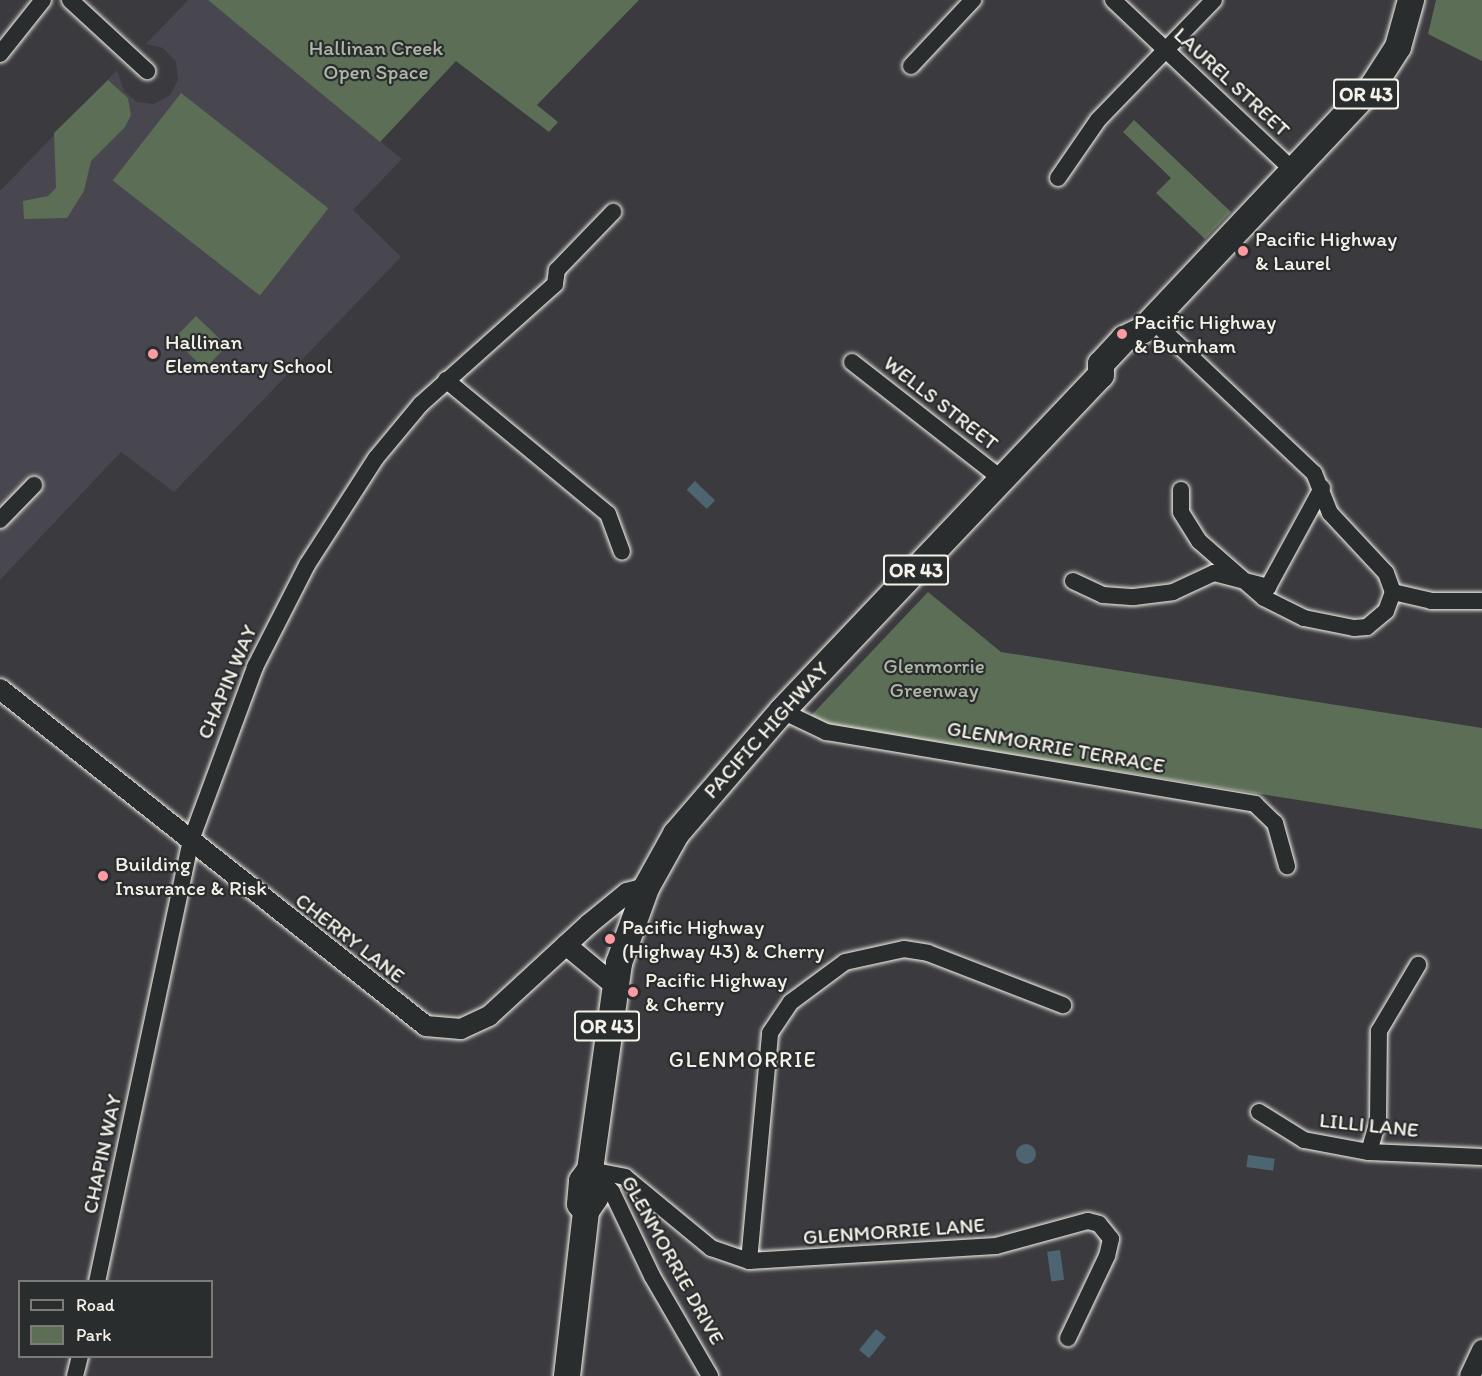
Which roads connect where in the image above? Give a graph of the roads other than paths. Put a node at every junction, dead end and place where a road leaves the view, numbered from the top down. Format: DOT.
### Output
graph roads {
  1 [pos="43,0"];
  2 [pos="70,0"];
  3 [pos="973,0"];
  4 [pos="1113,0"];
  5 [pos="1214,0"];
  6 [pos="1411,0"];
  7 [pos="1166,51"];
  8 [pos="0,54"];
  9 [pos="911,66"];
  10 [pos="147,71"];
  11 [pos="1294,171"];
  12 [pos="1058,178"];
  13 [pos="613,212"];
  14 [pos="1148,325"];
  15 [pos="852,362"];
  16 [pos="446,380"];
  17 [pos="1002,479"];
  18 [pos="34,485"];
  19 [pos="1322,488"];
  20 [pos="1181,489"];
  21 [pos="0,520"];
  22 [pos="622,552"];
  23 [pos="1234,577"];
  24 [pos="1074,581"];
  25 [pos="1393,592"];
  26 [pos="1482,601"];
  27 [pos="0,689"];
  28 [pos="782,711"];
  29 [pos="190,843"];
  30 [pos="1287,866"];
  31 [pos="646,888"];
  32 [pos="566,945"];
  33 [pos="1418,965"];
  34 [pos="614,985"];
  35 [pos="1063,1005"];
  36 [pos="1259,1112"];
  37 [pos="1369,1152"];
  38 [pos="1482,1157"];
  39 [pos="590,1170"];
  40 [pos="749,1261"];
  41 [pos="97,1280"];
  42 [pos="1068,1338"];
  43 [pos="1482,1350"];
  44 [pos="80,1358"];
  45 [pos="75,1376"];
  46 [pos="567,1376"];
  47 [pos="711,1376"];
  48 [pos="1470,1376"];
  1 -- 8 [label="street"];
  2 -- 10 [label="street"];
  3 -- 9 [label="street"];
  4 -- 7 [label="street, LAUREL STREET"];
  5 -- 7 [label="street"];
  6 -- 11 [label="main road, PACIFIC HIGHWAY / OR 43"];
  7 -- 11 [label="street, LAUREL STREET"];
  7 -- 12 [label="street"];
  11 -- 14 [label="main road, PACIFIC HIGHWAY / OR 43"];
  13 -- 16 [label="street, CHAPIN WAY"];
  14 -- 17 [label="main road, PACIFIC HIGHWAY / OR 43"];
  14 -- 19 [label="street"];
  15 -- 17 [label="street, WELLS STREET"];
  16 -- 22 [label="street"];
  16 -- 29 [label="street, CHAPIN WAY"];
  17 -- 28 [label="main road, PACIFIC HIGHWAY / OR 43"];
  18 -- 21 [label="street"];
  19 -- 23 [label="street"];
  19 -- 25 [label="street"];
  20 -- 23 [label="street"];
  23 -- 24 [label="street"];
  23 -- 25 [label="street"];
  25 -- 26 [label="street"];
  27 -- 29 [label="street, CHERRY LANE"];
  28 -- 30 [label="street, GLENMORRIE TERRACE"];
  28 -- 31 [label="main road, PACIFIC HIGHWAY / OR 43"];
  29 -- 32 [label="street, CHERRY LANE"];
  29 -- 41 [label="street, CHAPIN WAY"];
  31 -- 32 [label="street, CHERRY LANE"];
  31 -- 34 [label="main road, PACIFIC HIGHWAY / OR 43"];
  32 -- 34 [label="street"];
  33 -- 37 [label="street"];
  34 -- 39 [label="main road, PACIFIC HIGHWAY / OR 43"];
  35 -- 40 [label="street"];
  36 -- 37 [label="street, LILLI LANE"];
  37 -- 38 [label="street, LILLI LANE"];
  39 -- 40 [label="street, GLENMORRIE LANE"];
  39 -- 46 [label="main road, PACIFIC HIGHWAY / OR 43"];
  39 -- 47 [label="street, GLENMORRIE DRIVE"];
  40 -- 42 [label="street, GLENMORRIE LANE"];
  43 -- 48 [label="street"];
  44 -- 45 [label="street"];
}
